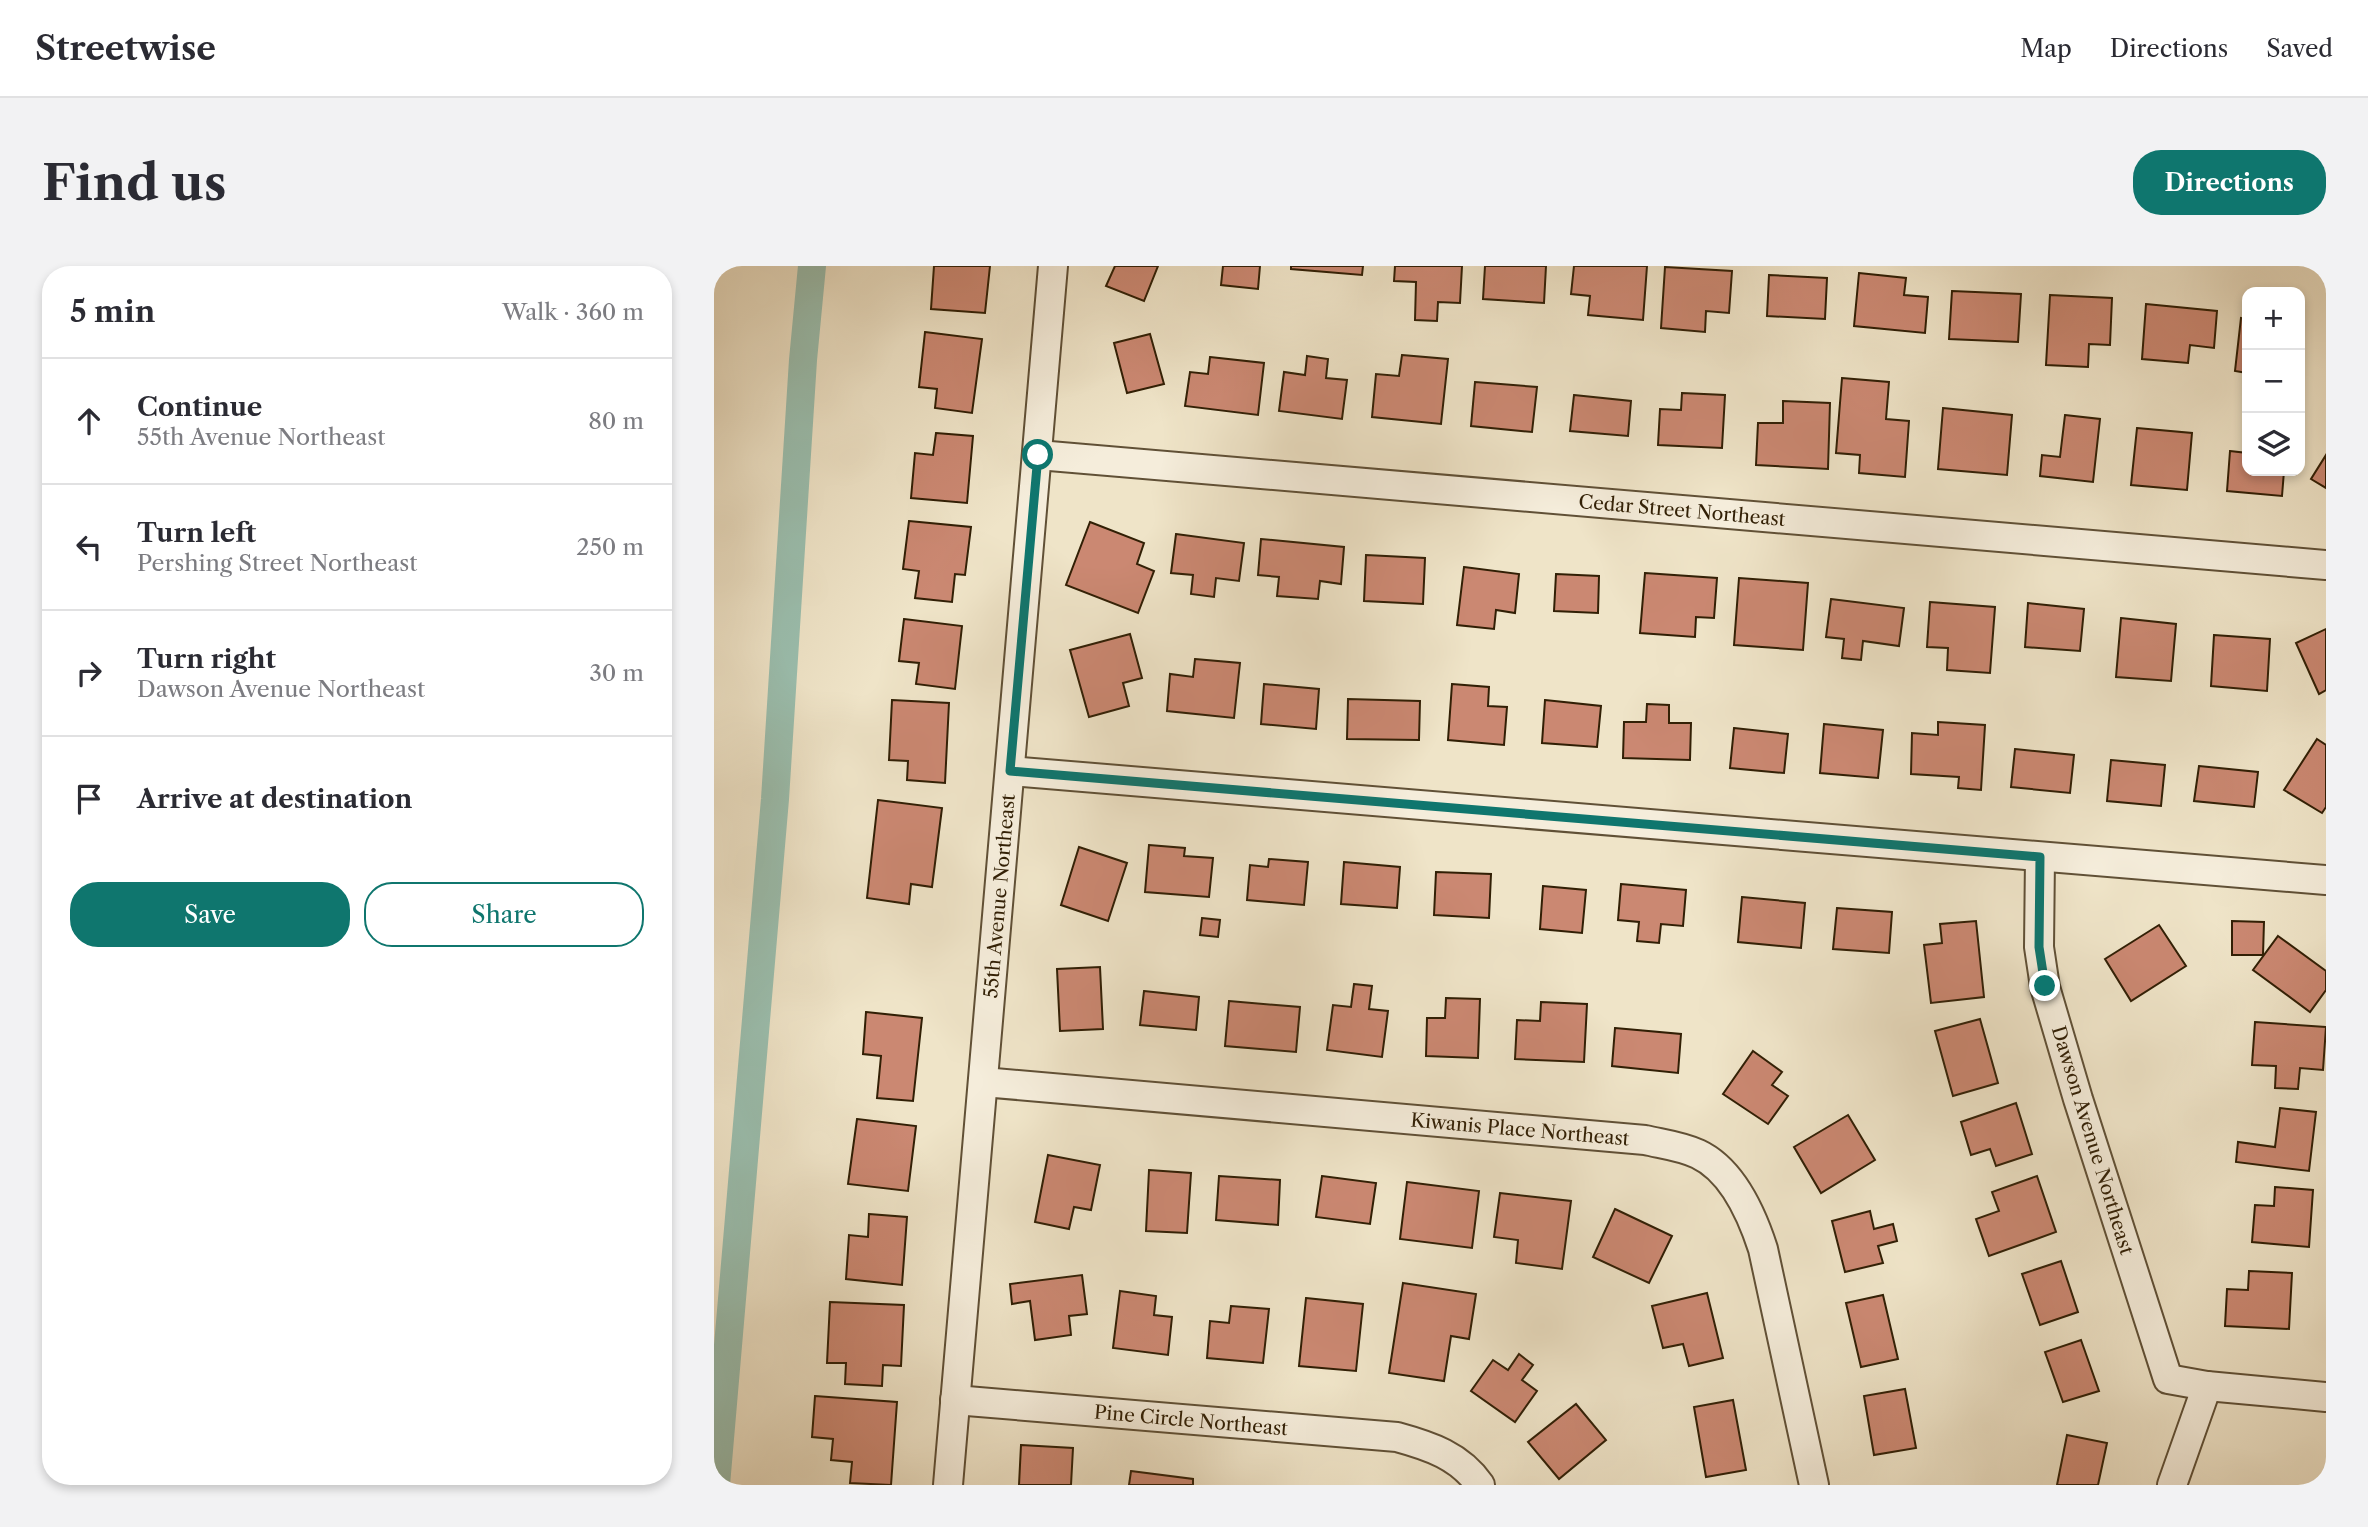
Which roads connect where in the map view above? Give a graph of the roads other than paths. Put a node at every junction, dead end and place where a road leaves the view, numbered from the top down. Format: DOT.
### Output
graph roads {
  1 [pos="1053,266"];
  2 [pos="1038,455"];
  3 [pos="2326,565"];
  4 [pos="1010,771"];
  5 [pos="2040,857"];
  6 [pos="2326,880"];
  7 [pos="983,1082"];
  8 [pos="2207,1386"];
  9 [pos="2326,1398"];
  10 [pos="955,1400"];
  11 [pos="948,1485"];
  12 [pos="1480,1485"];
  13 [pos="1814,1485"];
  14 [pos="2172,1485"];
  1 -- 2 [label="street, 55th Avenue Northeast"];
  2 -- 3 [label="street, Cedar Street Northeast"];
  2 -- 4 [label="street, 55th Avenue Northeast"];
  4 -- 5 [label="street"];
  4 -- 7 [label="street, 55th Avenue Northeast"];
  5 -- 6 [label="street"];
  5 -- 8 [label="street, Dawson Avenue Northeast"];
  7 -- 10 [label="street, 55th Avenue Northeast"];
  7 -- 13 [label="street, Kiwanis Place Northeast"];
  8 -- 9 [label="street"];
  8 -- 14 [label="street"];
  10 -- 11 [label="street, 55th Avenue Northeast"];
  10 -- 12 [label="street, Pine Circle Northeast"];
}
